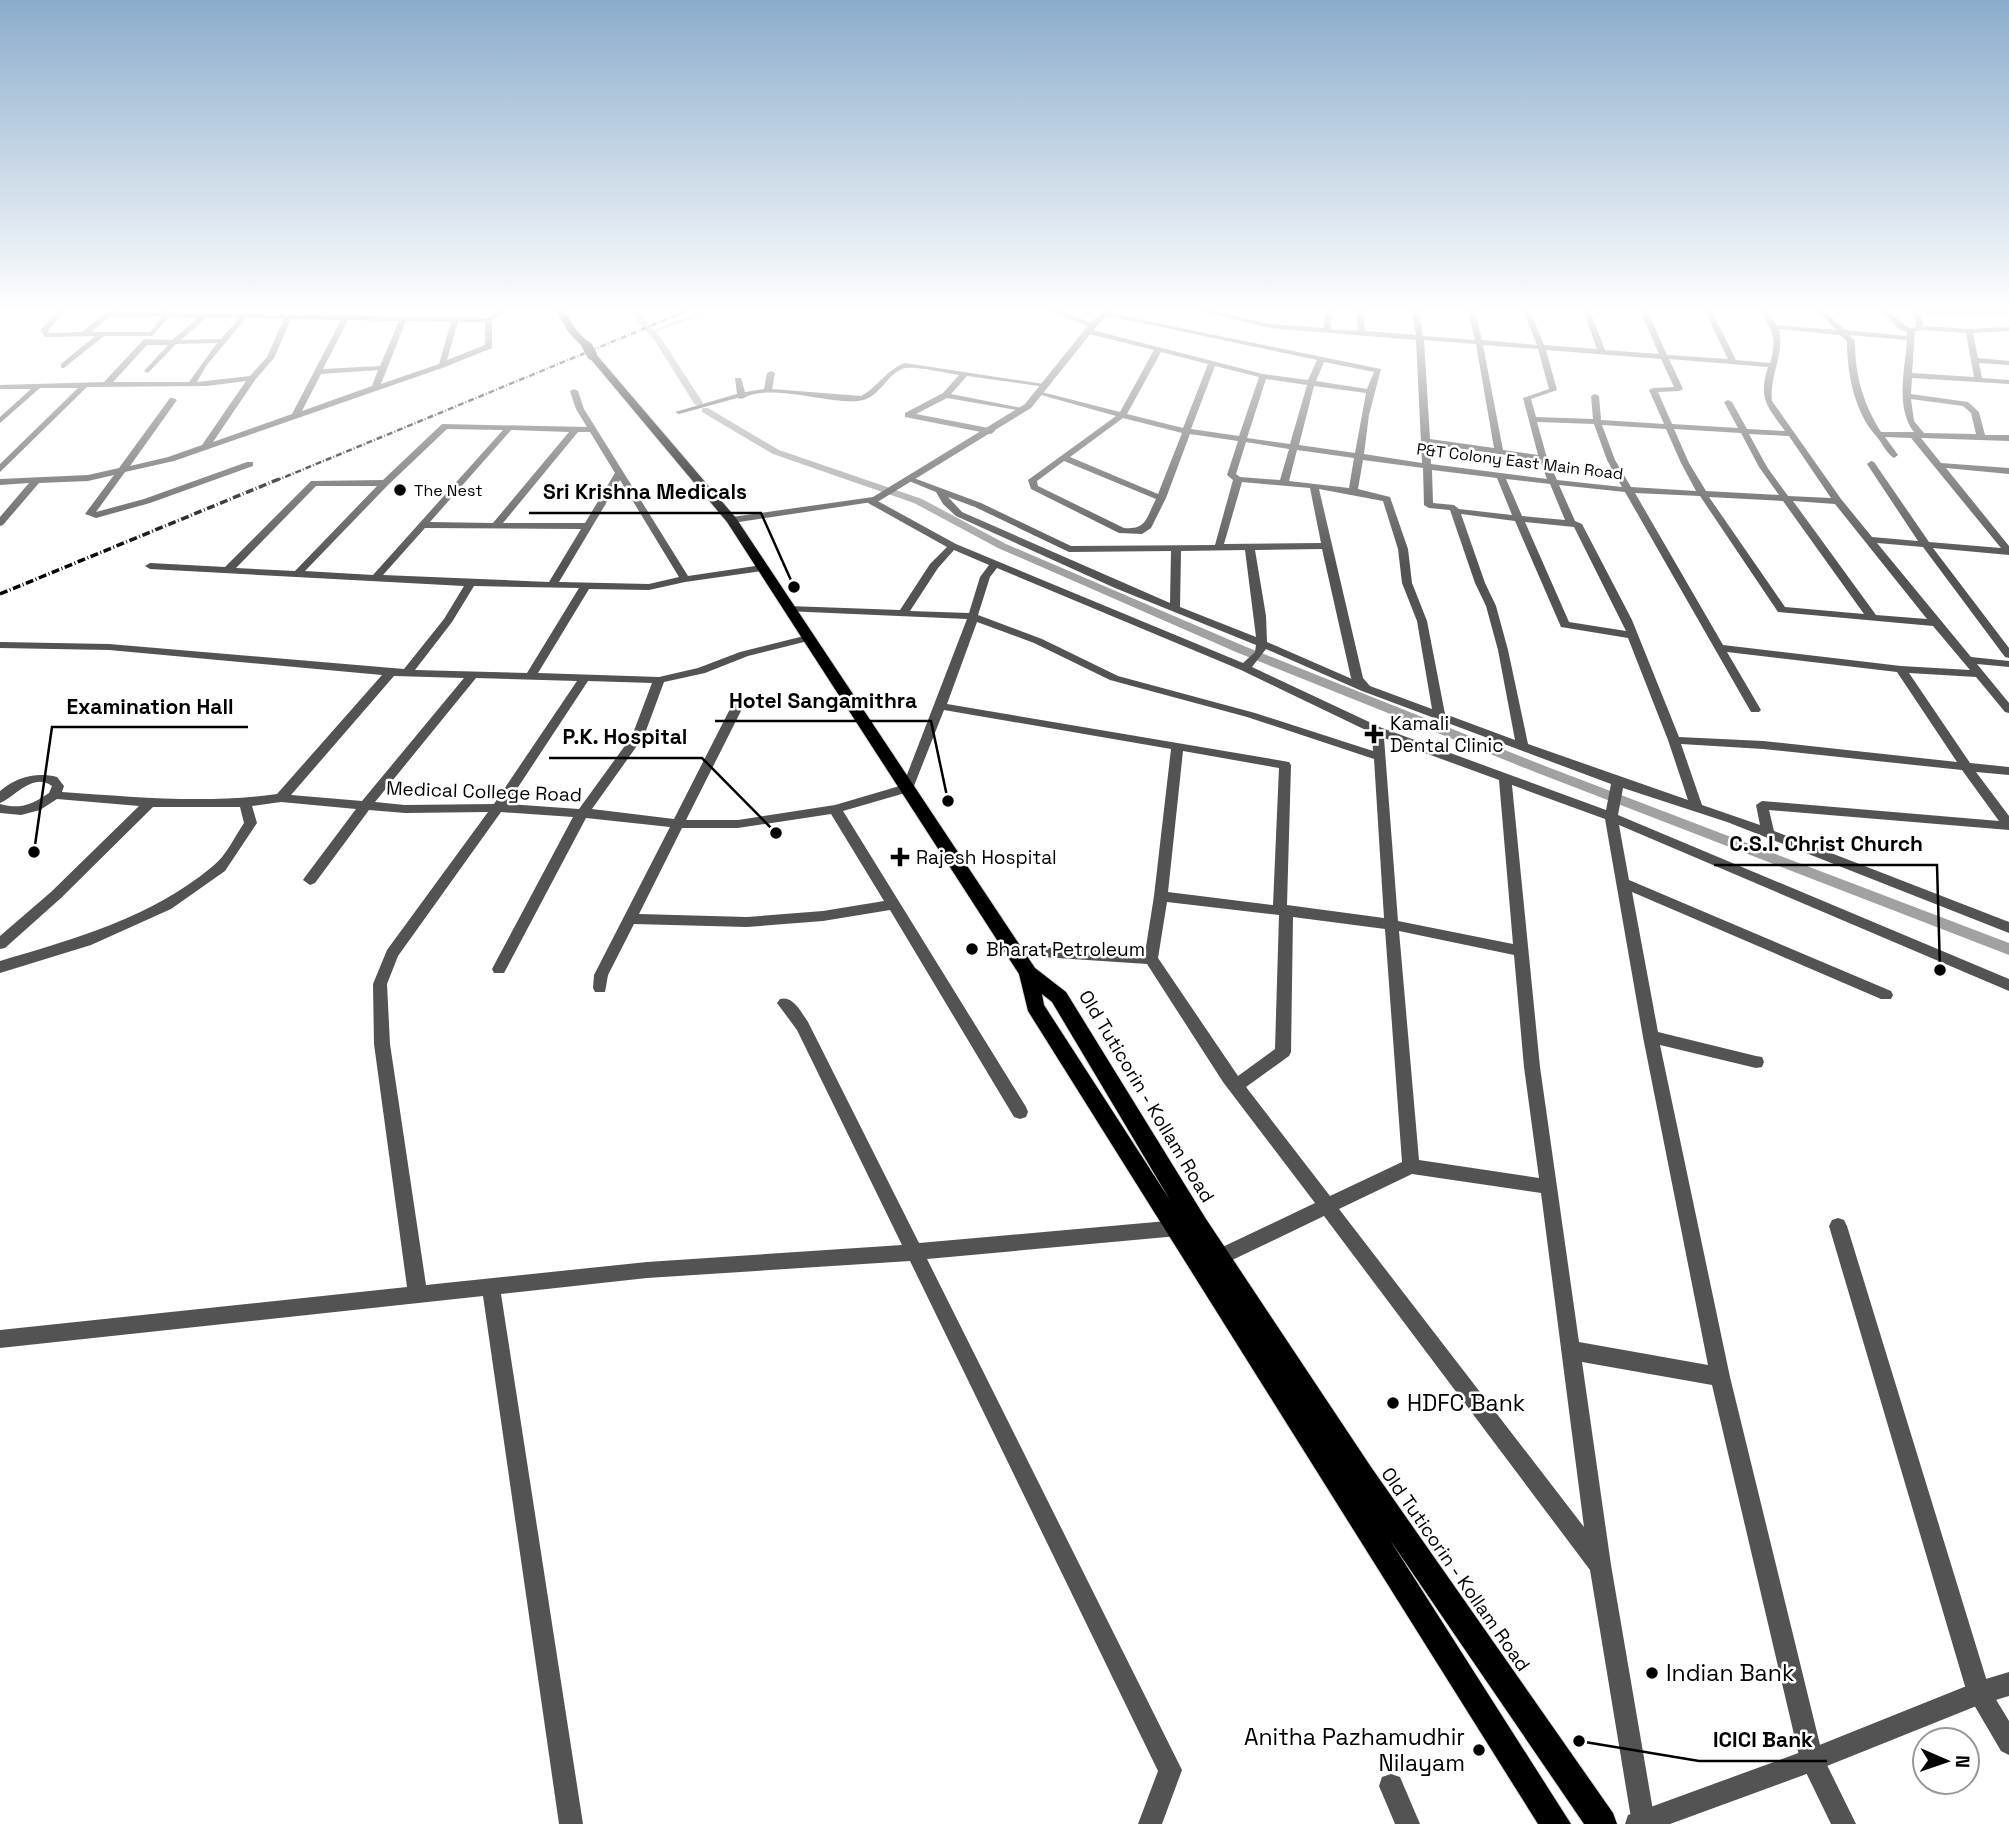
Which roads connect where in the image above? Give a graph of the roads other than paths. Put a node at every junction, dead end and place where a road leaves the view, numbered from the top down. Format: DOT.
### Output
graph roads {
  1 [pos="30,393"];
  2 [pos="77,393"];
  3 [pos="242,393"];
  4 [pos="307,393"];
  5 [pos="356,393"];
  6 [pos="575,393"];
  7 [pos="625,393"];
  8 [pos="741,393"];
  9 [pos="759,393"];
  10 [pos="807,393"];
  11 [pos="872,393"];
  12 [pos="1038,393"];
  13 [pos="1134,393"];
  14 [pos="1200,393"];
  15 [pos="1259,393"];
  16 [pos="1308,393"];
  17 [pos="1368,393"];
  18 [pos="1423,393"];
  19 [pos="1488,393"];
  20 [pos="1543,393"];
  21 [pos="1654,393"];
  22 [pos="1766,393"];
  23 [pos="1856,393"];
  24 [pos="946,395"];
  25 [pos="1595,396"];
  26 [pos="1907,396"];
  27 [pos="742,397"];
  28 [pos="173,400"];
  29 [pos="1728,402"];
  30 [pos="1023,409"];
  31 [pos="680,412"];
  32 [pos="1123,414"];
  33 [pos="296,415"];
  34 [pos="1531,419"];
  35 [pos="0,421"];
  36 [pos="1597,422"];
  37 [pos="1669,427"];
  38 [pos="509,428"];
  39 [pos="576,429"];
  40 [pos="593,430"];
  41 [pos="991,431"];
  42 [pos="1185,431"];
  43 [pos="1744,431"];
  44 [pos="1790,434"];
  45 [pos="1877,434"];
  46 [pos="1917,434"];
  47 [pos="1981,436"];
  48 [pos="2009,438"];
  49 [pos="1240,440"];
  50 [pos="1425,441"];
  51 [pos="205,447"];
  52 [pos="1293,448"];
  53 [pos="1471,448"];
  54 [pos="1499,452"];
  55 [pos="1894,455"];
  56 [pos="1065,458"];
  57 [pos="1361,458"];
  58 [pos="1543,458"];
  59 [pos="250,464"];
  60 [pos="1871,464"];
  61 [pos="1936,465"];
  62 [pos="1425,466"];
  63 [pos="0,469"];
  64 [pos="122,470"];
  65 [pos="2009,471"];
  66 [pos="619,474"];
  67 [pos="1480,474"];
  68 [pos="1500,476"];
  69 [pos="1238,479"];
  70 [pos="37,480"];
  71 [pos="907,480"];
  72 [pos="0,482"];
  73 [pos="1555,482"];
  74 [pos="385,483"];
  75 [pos="1284,483"];
  76 [pos="1314,486"];
  77 [pos="939,490"];
  78 [pos="1628,490"];
  79 [pos="1353,492"];
  80 [pos="1702,493"];
  81 [pos="876,498"];
  82 [pos="1161,498"];
  83 [pos="1786,498"];
  84 [pos="1838,501"];
  85 [pos="1455,511"];
  86 [pos="1516,519"];
  87 [pos="732,520"];
  88 [pos="0,523"];
  89 [pos="1571,524"];
  90 [pos="424,525"];
  91 [pos="496,525"];
  92 [pos="588,526"];
  93 [pos="1122,531"];
  94 [pos="1867,539"];
  95 [pos="1926,545"];
  96 [pos="953,546"];
  97 [pos="1219,546"];
  98 [pos="1249,546"];
  99 [pos="1326,546"];
  100 [pos="1176,548"];
  101 [pos="1086,550"];
  102 [pos="1069,562"];
  103 [pos="996,563"];
  104 [pos="150,566"];
  105 [pos="762,568"];
  106 [pos="228,570"];
  107 [pos="298,573"];
  108 [pos="377,576"];
  109 [pos="685,579"];
  110 [pos="471,583"];
  111 [pos="553,583"];
  112 [pos="586,585"];
  113 [pos="789,608"];
  114 [pos="1175,609"];
  115 [pos="904,612"];
  116 [pos="971,616"];
  117 [pos="1872,617"];
  118 [pos="1936,622"];
  119 [pos="1633,635"];
  120 [pos="808,638"];
  121 [pos="0,645"];
  122 [pos="1719,648"];
  123 [pos="2009,655"];
  124 [pos="1254,656"];
  125 [pos="1967,660"];
  126 [pos="2009,664"];
  127 [pos="1901,669"];
  128 [pos="391,672"];
  129 [pos="407,673"];
  130 [pos="474,673"];
  131 [pos="1979,674"];
  132 [pos="531,676"];
  133 [pos="584,679"];
  134 [pos="659,680"];
  135 [pos="1366,689"];
  136 [pos="738,705"];
  137 [pos="941,706"];
  138 [pos="2009,709"];
  139 [pos="1755,710"];
  140 [pos="1438,714"];
  141 [pos="1378,731"];
  142 [pos="1674,740"];
  143 [pos="1521,746"];
  144 [pos="1177,747"];
  145 [pos="1380,757"];
  146 [pos="1966,767"];
  147 [pos="2009,771"];
  148 [pos="1505,777"];
  149 [pos="908,789"];
  150 [pos="3,793"];
  151 [pos="55,794"];
  152 [pos="281,798"];
  153 [pos="1614,798"];
  154 [pos="150,803"];
  155 [pos="245,803"];
  156 [pos="365,806"];
  157 [pos="1697,807"];
  158 [pos="0,808"];
  159 [pos="498,808"];
  160 [pos="835,809"];
  161 [pos="583,813"];
  162 [pos="680,824"];
  163 [pos="2009,826"];
  164 [pos="1768,834"];
  165 [pos="310,880"];
  166 [pos="1625,884"];
  167 [pos="1161,896"];
  168 [pos="891,905"];
  169 [pos="1283,909"];
  170 [pos="630,919"];
  171 [pos="1390,924"];
  172 [pos="2009,928"];
  173 [pos="0,944"];
  174 [pos="1520,951"];
  175 [pos="1151,959"];
  176 [pos="1022,962"];
  177 [pos="0,967"];
  178 [pos="499,969"];
  179 [pos="2009,985"];
  180 [pos="600,988"];
  181 [pos="1886,995"];
  182 [pos="785,1003"];
  183 [pos="1651,1037"];
  184 [pos="1756,1062"];
  185 [pos="1236,1086"];
  186 [pos="1020,1112"];
  187 [pos="1411,1166"];
  188 [pos="1549,1187"];
  189 [pos="1325,1205"];
  190 [pos="1838,1226"];
  191 [pos="1178,1228"];
  192 [pos="917,1252"];
  193 [pos="1220,1257"];
  194 [pos="491,1287"];
  195 [pos="418,1296"];
  196 [pos="0,1339"];
  197 [pos="1570,1350"];
  198 [pos="1720,1377"];
  199 [pos="1600,1565"];
  200 [pos="2009,1684"];
  201 [pos="1979,1693"];
  202 [pos="2009,1743"];
  203 [pos="1812,1760"];
  204 [pos="1391,1786"];
  205 [pos="1640,1823"];
  206 [pos="571,1824"];
  207 [pos="1150,1824"];
  208 [pos="1408,1824"];
  209 [pos="1556,1824"];
  210 [pos="1602,1824"];
  211 [pos="1844,1824"];
  1 -- 35 [label="street"];
  2 -- 63 [label="street"];
  3 -- 51 [label="street"];
  4 -- 33 [label="street"];
  5 -- 33 [label="street"];
  6 -- 40 [label="street"];
  7 -- 87 [label="main road, Old Tuticorin - Kollam Road"];
  8 -- 27 [label="street"];
  9 -- 27 [label="street"];
  10 -- 11 [label="street"];
  12 -- 30 [label="street"];
  12 -- 32 [label="street, P&T Colony East Main Road"];
  13 -- 32 [label="street"];
  14 -- 42 [label="street"];
  15 -- 49 [label="street"];
  16 -- 52 [label="street"];
  17 -- 57 [label="street"];
  18 -- 50 [label="street"];
  19 -- 54 [label="street"];
  20 -- 34 [label="street"];
  21 -- 37 [label="street"];
  22 -- 44 [label="street"];
  23 -- 45 [label="street"];
  24 -- 30 [label="street"];
  24 -- 41 [label="street"];
  25 -- 36 [label="street"];
  26 -- 46 [label="street"];
  26 -- 47 [label="street"];
  27 -- 31 [label="street"];
  28 -- 64 [label="street"];
  29 -- 43 [label="street"];
  30 -- 41 [label="street"];
  32 -- 42 [label="street, P&T Colony East Main Road"];
  32 -- 56 [label="street"];
  33 -- 51 [label="street"];
  34 -- 36 [label="street"];
  34 -- 58 [label="street"];
  36 -- 37 [label="street"];
  36 -- 78 [label="street"];
  37 -- 43 [label="street"];
  37 -- 80 [label="street"];
  38 -- 39 [label="street"];
  38 -- 74 [label="street"];
  38 -- 90 [label="street"];
  39 -- 40 [label="street"];
  39 -- 91 [label="street"];
  40 -- 66 [label="street"];
  41 -- 71 [label="street"];
  42 -- 49 [label="street, P&T Colony East Main Road"];
  42 -- 82 [label="street"];
  43 -- 44 [label="street"];
  43 -- 83 [label="street"];
  44 -- 84 [label="street"];
  45 -- 46 [label="street"];
  45 -- 55 [label="street"];
  46 -- 47 [label="street"];
  46 -- 61 [label="street"];
  47 -- 48 [label="street"];
  49 -- 52 [label="street, P&T Colony East Main Road"];
  49 -- 69 [label="street"];
  50 -- 53 [label="street"];
  50 -- 62 [label="street"];
  51 -- 64 [label="street"];
  52 -- 57 [label="street, P&T Colony East Main Road"];
  52 -- 75 [label="street"];
  53 -- 54 [label="street"];
  53 -- 67 [label="street"];
  54 -- 58 [label="street"];
  56 -- 82 [label="street"];
  56 -- 93 [label="street"];
  57 -- 62 [label="street, P&T Colony East Main Road"];
  57 -- 79 [label="street"];
  58 -- 73 [label="street"];
  59 -- 64 [label="street"];
  60 -- 95 [label="street"];
  61 -- 65 [label="street"];
  61 -- 95 [label="street"];
  62 -- 67 [label="street, P&T Colony East Main Road"];
  62 -- 85 [label="street"];
  64 -- 70 [label="street"];
  66 -- 92 [label="street"];
  66 -- 109 [label="street"];
  67 -- 68 [label="street, P&T Colony East Main Road"];
  68 -- 73 [label="street, P&T Colony East Main Road"];
  68 -- 86 [label="street"];
  69 -- 75 [label="street"];
  69 -- 97 [label="street"];
  70 -- 72 [label="street"];
  70 -- 88 [label="street"];
  71 -- 77 [label="street"];
  71 -- 81 [label="street"];
  73 -- 78 [label="street, P&T Colony East Main Road"];
  73 -- 89 [label="street"];
  74 -- 106 [label="street"];
  74 -- 107 [label="street"];
  75 -- 76 [label="street"];
  76 -- 79 [label="street"];
  76 -- 99 [label="street"];
  77 -- 101 [label="street"];
  77 -- 102 [label="street"];
  78 -- 80 [label="street, P&T Colony East Main Road"];
  78 -- 122 [label="street"];
  79 -- 140 [label="street"];
  80 -- 83 [label="street, P&T Colony East Main Road"];
  80 -- 117 [label="street"];
  81 -- 87 [label="street"];
  81 -- 96 [label="street"];
  82 -- 93 [label="street"];
  83 -- 84 [label="street, P&T Colony East Main Road"];
  83 -- 117 [label="street"];
  84 -- 94 [label="street"];
  85 -- 86 [label="street"];
  85 -- 143 [label="street"];
  86 -- 89 [label="street"];
  86 -- 119 [label="street"];
  87 -- 105 [label="main road, Old Tuticorin - Kollam Road"];
  89 -- 119 [label="street"];
  90 -- 91 [label="street"];
  90 -- 108 [label="street"];
  91 -- 92 [label="street"];
  92 -- 111 [label="street"];
  93 -- 101 [label="street"];
  94 -- 95 [label="street"];
  94 -- 118 [label="street"];
  95 -- 123 [label="street"];
  96 -- 103 [label="street"];
  96 -- 115 [label="street"];
  97 -- 98 [label="street"];
  97 -- 100 [label="street"];
  98 -- 99 [label="street"];
  98 -- 124 [label="street"];
  99 -- 135 [label="street"];
  100 -- 101 [label="street"];
  100 -- 114 [label="street"];
  101 -- 102 [label="street"];
  102 -- 114 [label="street"];
  103 -- 116 [label="street"];
  103 -- 124 [label="street"];
  104 -- 106 [label="street"];
  105 -- 109 [label="street"];
  105 -- 113 [label="main road, Old Tuticorin - Kollam Road"];
  106 -- 107 [label="street"];
  107 -- 108 [label="street"];
  108 -- 110 [label="street"];
  109 -- 112 [label="street"];
  110 -- 111 [label="street"];
  110 -- 129 [label="street"];
  111 -- 112 [label="street"];
  112 -- 132 [label="street"];
  113 -- 115 [label="street"];
  113 -- 120 [label="main road, Old Tuticorin - Kollam Road"];
  114 -- 124 [label="street"];
  115 -- 116 [label="street"];
  116 -- 137 [label="street"];
  116 -- 145 [label="street"];
  117 -- 118 [label="street"];
  118 -- 125 [label="street"];
  119 -- 142 [label="street"];
  120 -- 134 [label="street"];
  120 -- 149 [label="main road, Old Tuticorin - Kollam Road"];
  121 -- 128 [label="street"];
  122 -- 127 [label="street"];
  122 -- 139 [label="street"];
  124 -- 135 [label="street"];
  124 -- 141 [label="street"];
  125 -- 126 [label="street"];
  125 -- 131 [label="street"];
  127 -- 131 [label="street"];
  127 -- 146 [label="street"];
  128 -- 129 [label="street"];
  128 -- 152 [label="street"];
  129 -- 130 [label="street"];
  130 -- 132 [label="street"];
  130 -- 156 [label="street"];
  131 -- 138 [label="street"];
  132 -- 133 [label="street"];
  133 -- 134 [label="street"];
  133 -- 159 [label="street"];
  134 -- 161 [label="street"];
  135 -- 140 [label="street"];
  136 -- 162 [label="street"];
  137 -- 144 [label="street"];
  137 -- 149 [label="street"];
  140 -- 143 [label="street"];
  141 -- 145 [label="street"];
  141 -- 148 [label="street"];
  142 -- 146 [label="street"];
  142 -- 157 [label="street"];
  143 -- 153 [label="street"];
  144 -- 167 [label="street"];
  144 -- 169 [label="street"];
  145 -- 171 [label="street"];
  146 -- 147 [label="street"];
  146 -- 163 [label="street"];
  148 -- 153 [label="street"];
  148 -- 174 [label="street"];
  149 -- 160 [label="street, Medical College Road"];
  149 -- 176 [label="main road, Old Tuticorin - Kollam Road"];
  150 -- 151 [label="street"];
  151 -- 154 [label="street, Medical College Road"];
  151 -- 158 [label="street"];
  152 -- 155 [label="street, Medical College Road"];
  152 -- 156 [label="street, Medical College Road"];
  153 -- 157 [label="street"];
  153 -- 166 [label="street"];
  153 -- 179 [label="street"];
  154 -- 155 [label="street, Medical College Road"];
  154 -- 173 [label="street"];
  155 -- 177 [label="street"];
  156 -- 159 [label="street, Medical College Road"];
  156 -- 165 [label="street"];
  157 -- 164 [label="street"];
  159 -- 161 [label="street, Medical College Road"];
  159 -- 195 [label="street"];
  160 -- 162 [label="street, Medical College Road"];
  160 -- 168 [label="street"];
  161 -- 162 [label="street, Medical College Road"];
  161 -- 178 [label="street"];
  162 -- 170 [label="street"];
  163 -- 164 [label="street"];
  164 -- 172 [label="street"];
  166 -- 181 [label="street"];
  166 -- 183 [label="street"];
  167 -- 169 [label="street"];
  167 -- 175 [label="street"];
  168 -- 170 [label="street"];
  168 -- 186 [label="street"];
  169 -- 171 [label="street"];
  169 -- 185 [label="street"];
  170 -- 180 [label="street"];
  171 -- 174 [label="street"];
  171 -- 187 [label="street"];
  174 -- 188 [label="street"];
  175 -- 176 [label="street"];
  175 -- 185 [label="street"];
  176 -- 191 [label="main road"];
  176 -- 193 [label="main road, Old Tuticorin - Kollam Road"];
  182 -- 192 [label="street"];
  183 -- 184 [label="street"];
  183 -- 198 [label="street"];
  185 -- 189 [label="street"];
  187 -- 188 [label="street"];
  187 -- 189 [label="street"];
  188 -- 197 [label="street"];
  189 -- 193 [label="street"];
  189 -- 199 [label="street"];
  190 -- 201 [label="street"];
  191 -- 192 [label="street"];
  191 -- 209 [label="main road"];
  192 -- 194 [label="street"];
  192 -- 207 [label="street"];
  193 -- 210 [label="main road, Old Tuticorin - Kollam Road"];
  194 -- 195 [label="street"];
  194 -- 206 [label="street"];
  195 -- 196 [label="street"];
  197 -- 198 [label="street"];
  197 -- 199 [label="street"];
  198 -- 203 [label="street"];
  199 -- 205 [label="street"];
  200 -- 201 [label="street"];
  201 -- 202 [label="street"];
  201 -- 203 [label="street"];
  203 -- 205 [label="street"];
  203 -- 211 [label="street"];
  204 -- 208 [label="street"];
}
